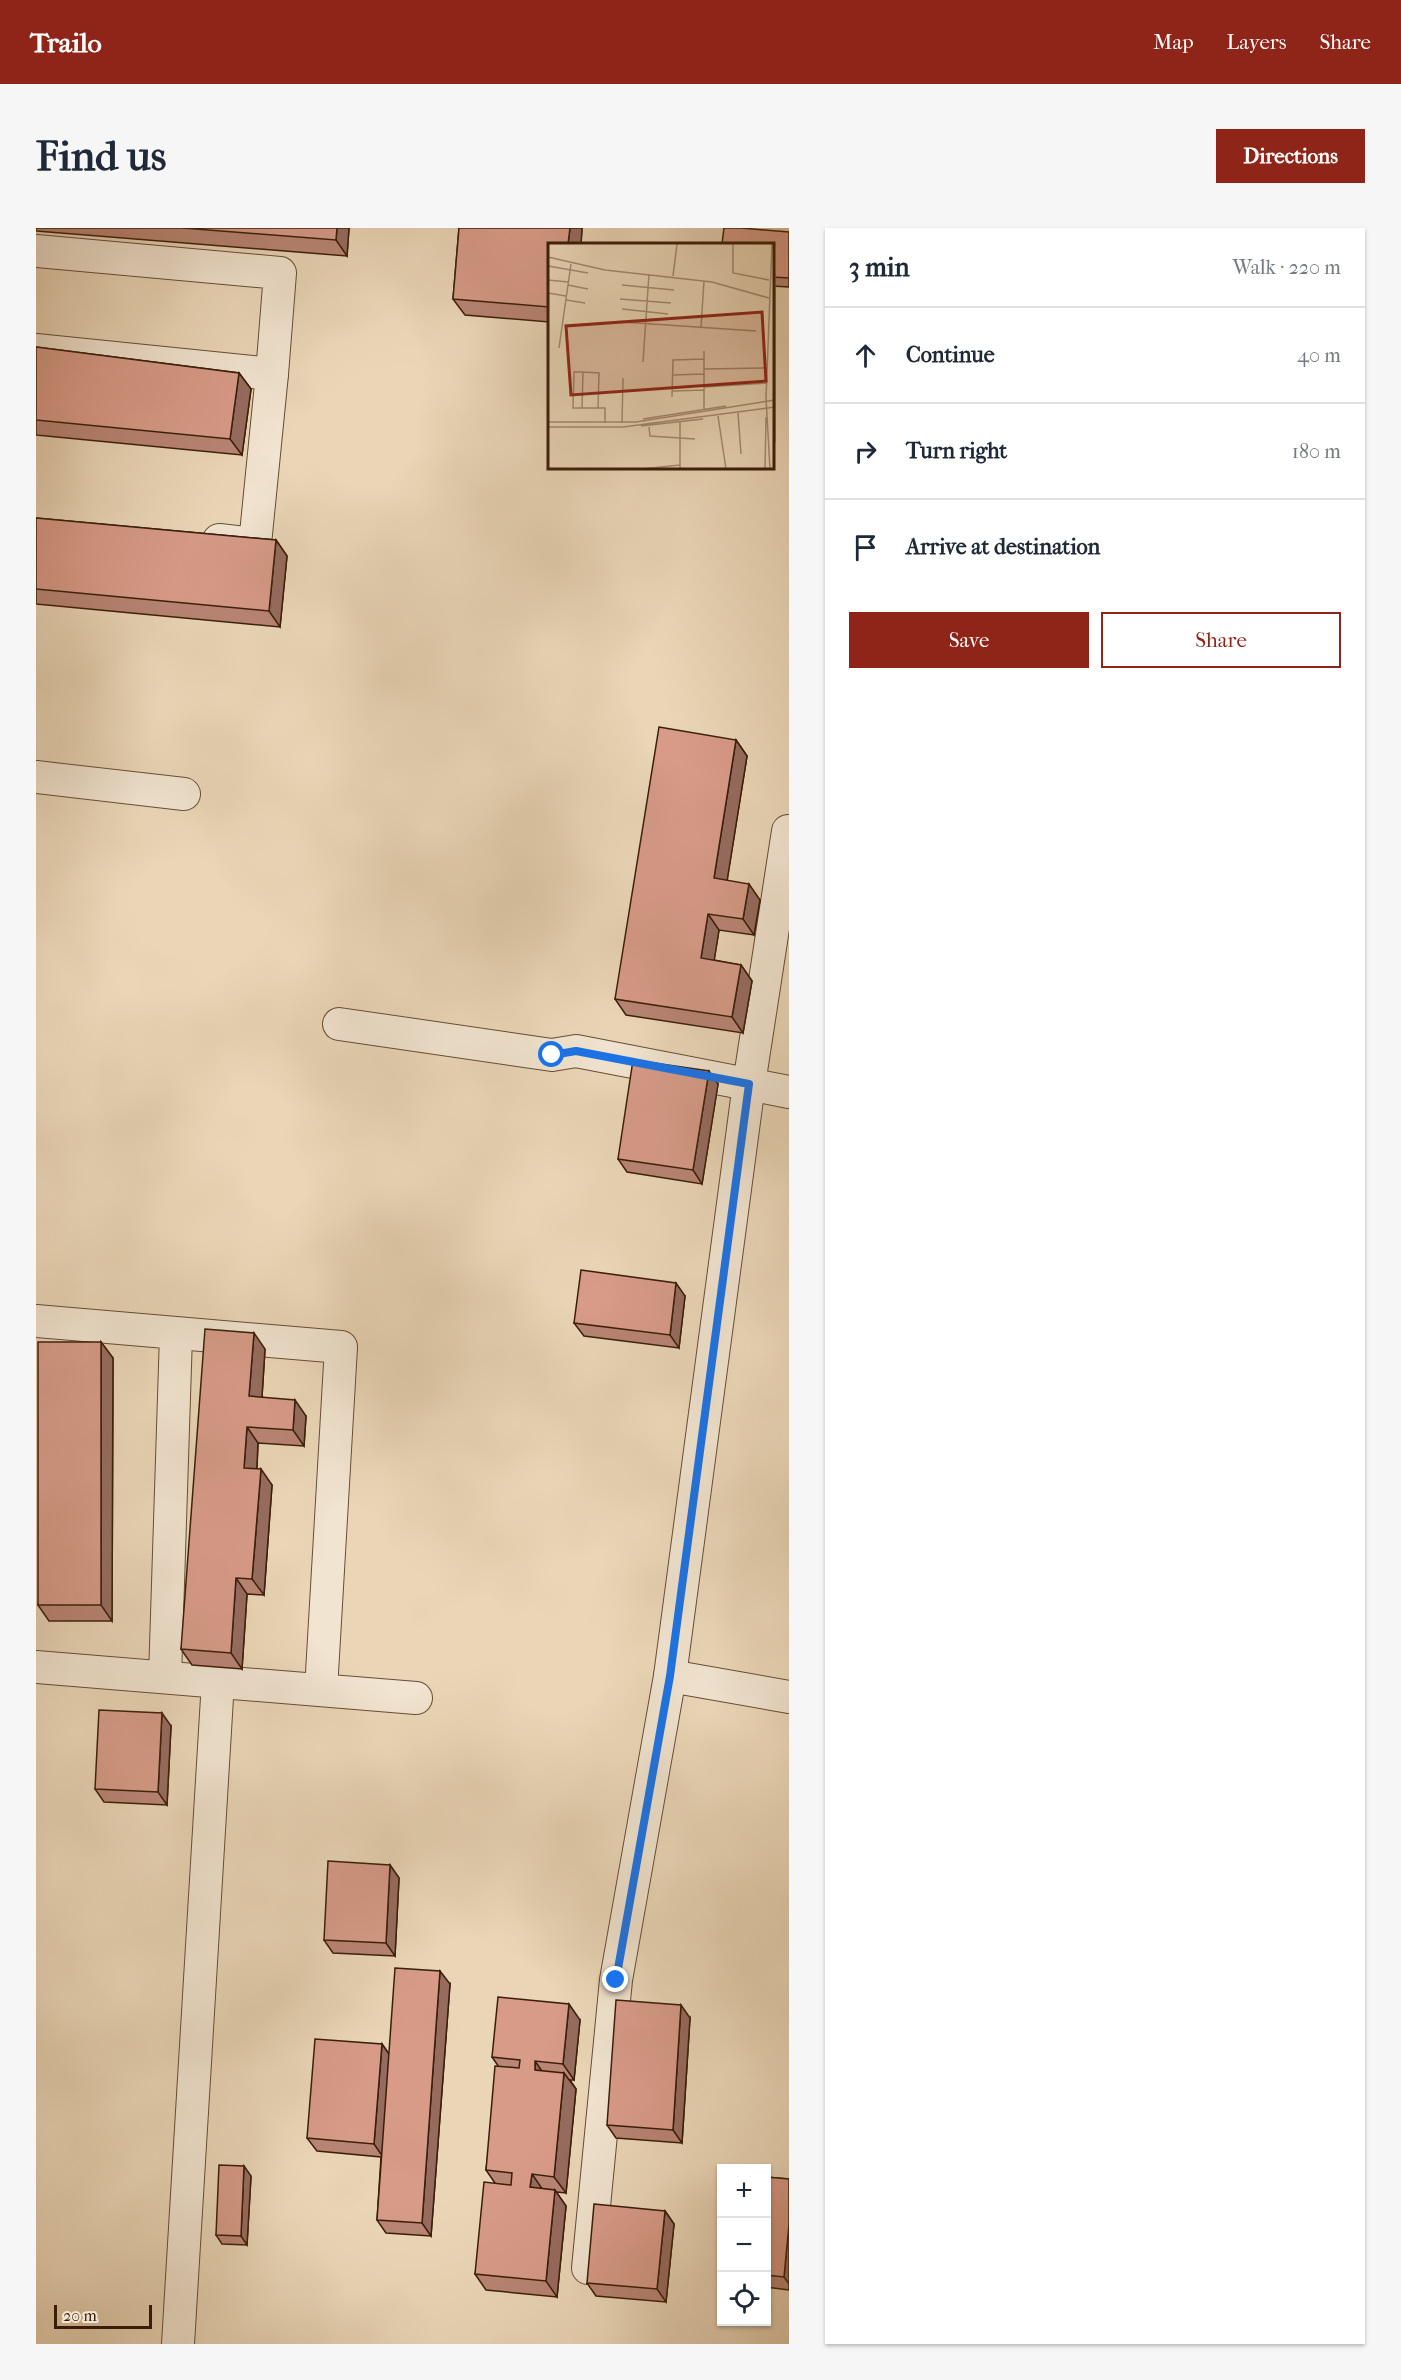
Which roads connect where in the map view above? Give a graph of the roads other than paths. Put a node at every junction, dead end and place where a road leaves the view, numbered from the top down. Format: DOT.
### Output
graph roads {
  1 [pos="36,250"];
  2 [pos="36,351"];
  3 [pos="272,374"];
  4 [pos="186,537"];
  5 [pos="36,777"];
  6 [pos="184,794"];
  7 [pos="788,831"];
  8 [pos="339,1024"];
  9 [pos="749,1084"];
  10 [pos="789,1092"];
  11 [pos="36,1322"];
  12 [pos="176,1335"];
  13 [pos="36,1667"];
  14 [pos="670,1676"];
  15 [pos="165,1677"];
  16 [pos="218,1681"];
  17 [pos="321,1690"];
  18 [pos="789,1697"];
  19 [pos="416,1698"];
  20 [pos="588,2268"];
  21 [pos="178,2344"];
  1 -- 3 [label="street"];
  2 -- 3 [label="street"];
  3 -- 4 [label="street"];
  5 -- 6 [label="street"];
  7 -- 9 [label="street"];
  8 -- 9 [label="street"];
  9 -- 10 [label="street"];
  9 -- 14 [label="street"];
  11 -- 12 [label="street"];
  12 -- 15 [label="street"];
  12 -- 17 [label="street"];
  13 -- 15 [label="street"];
  14 -- 18 [label="street"];
  14 -- 20 [label="street"];
  15 -- 16 [label="street"];
  16 -- 17 [label="street"];
  16 -- 21 [label="street"];
  17 -- 19 [label="street"];
}
